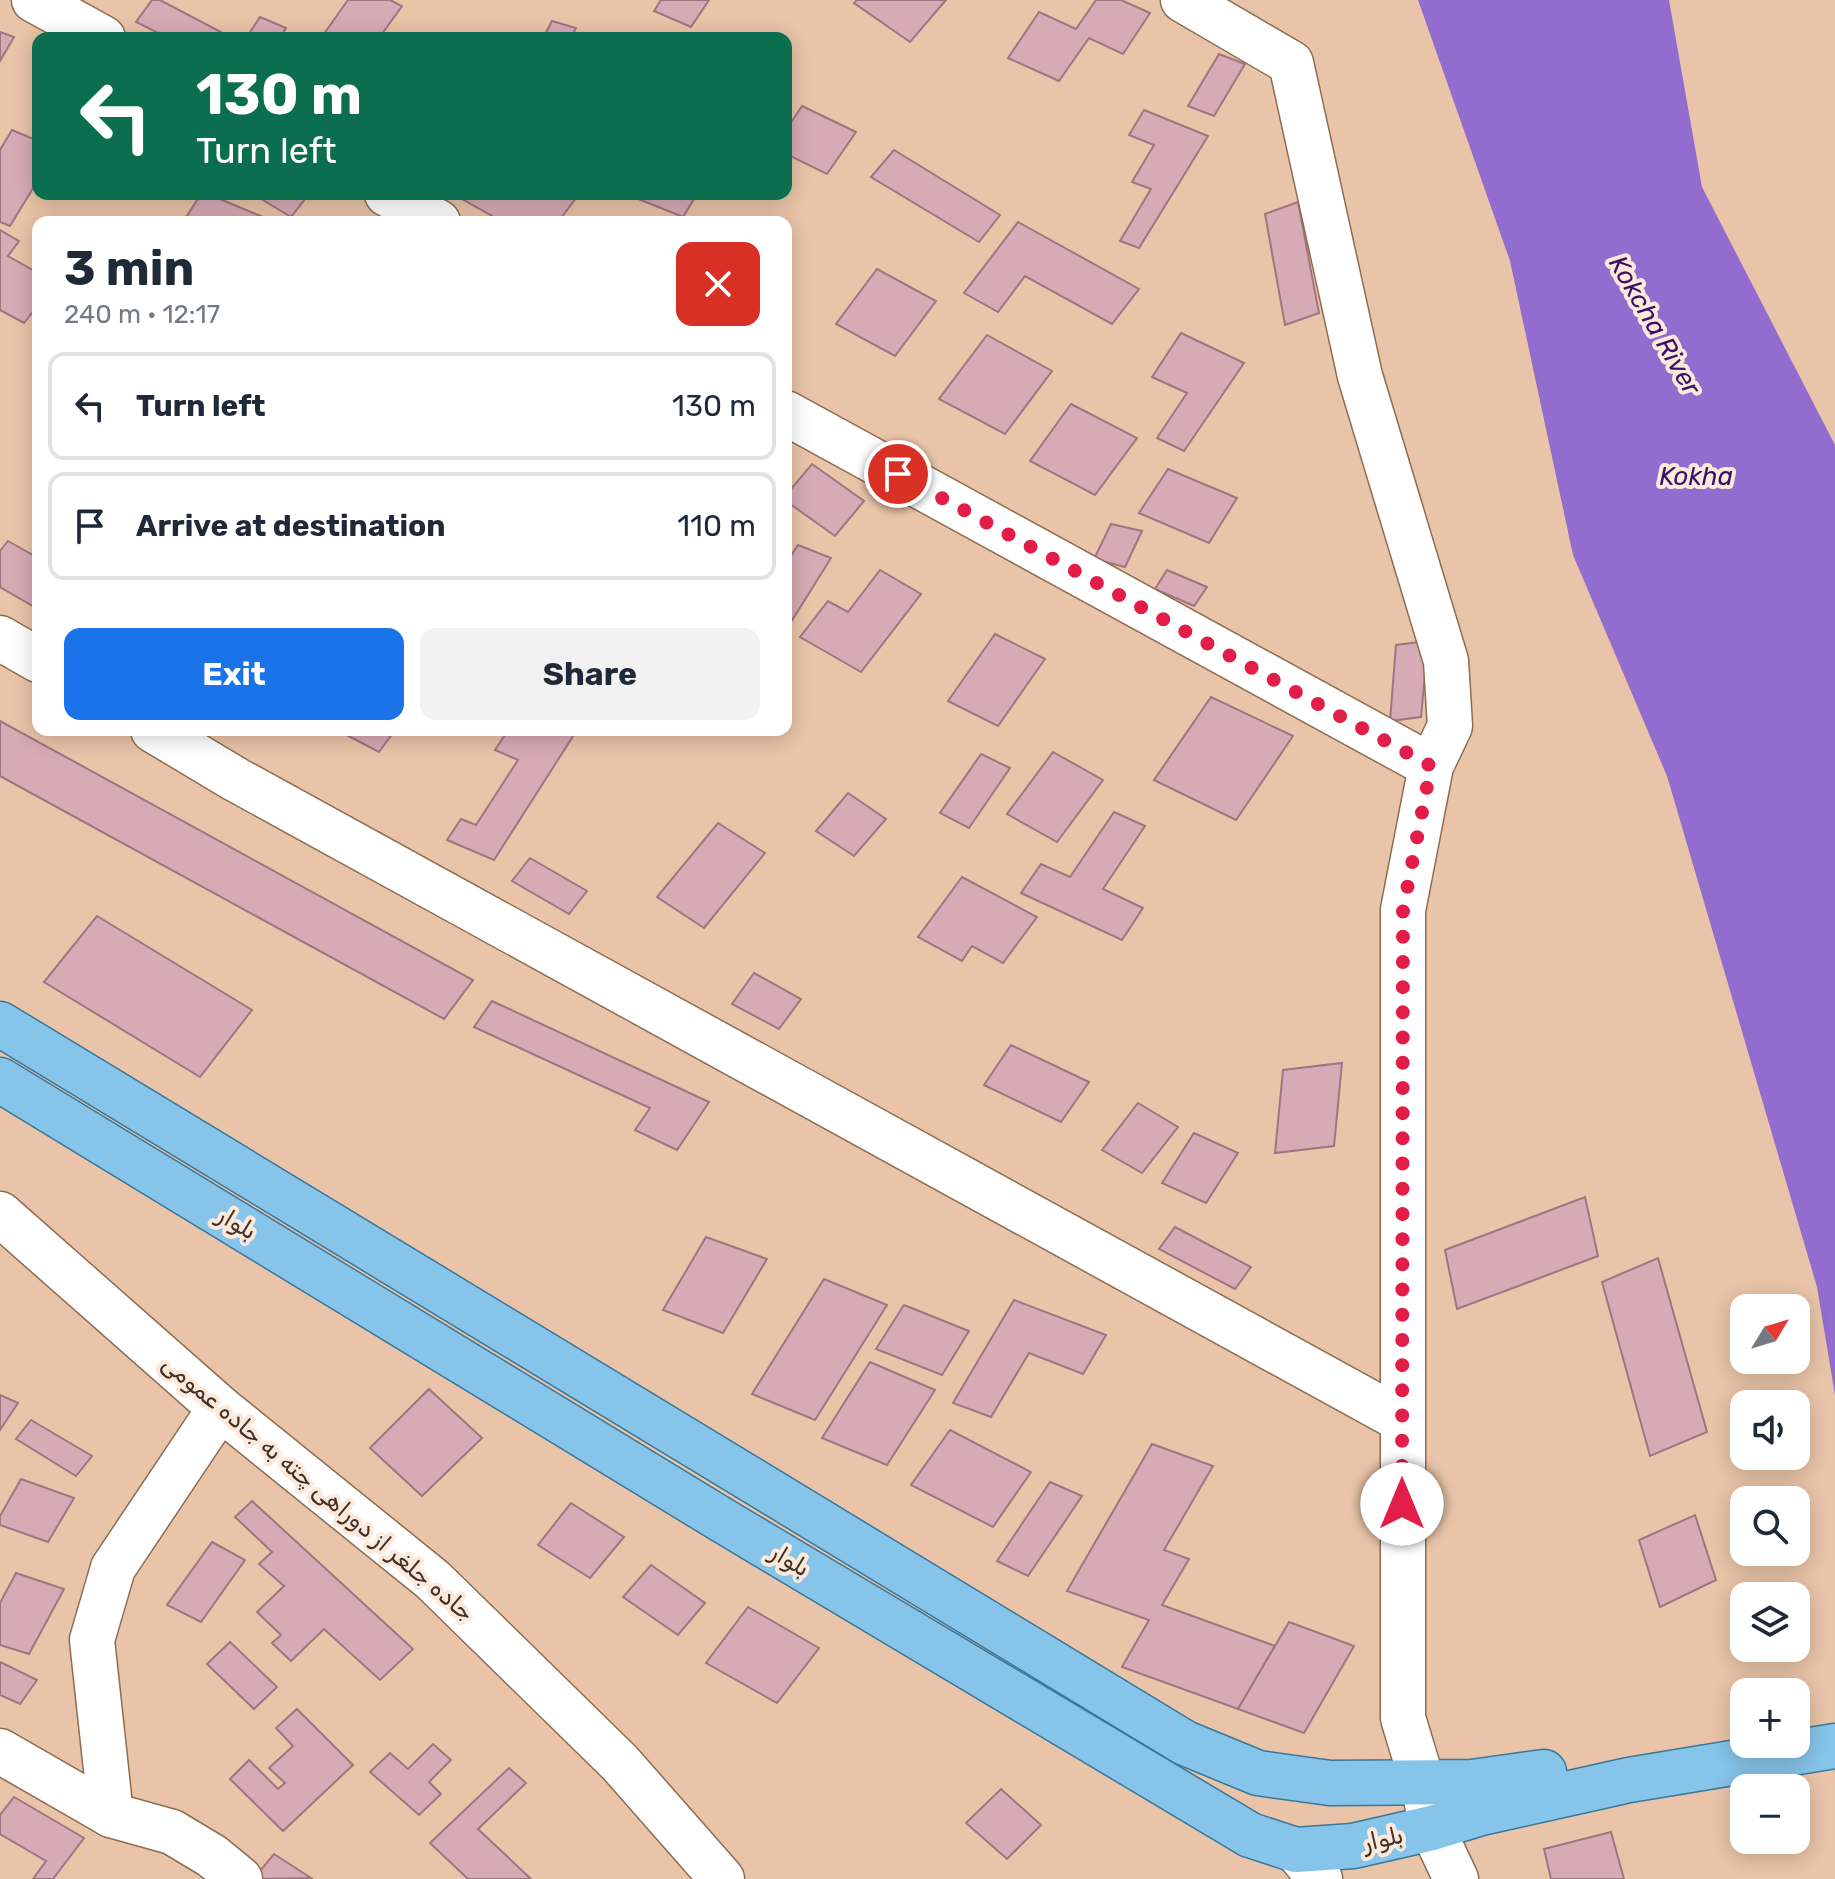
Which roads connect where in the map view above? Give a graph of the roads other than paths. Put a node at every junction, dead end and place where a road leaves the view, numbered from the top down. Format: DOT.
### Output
graph roads {
  1 [pos="34,0"];
  2 [pos="1183,0"];
  3 [pos="92,32"];
  4 [pos="398,200"];
  5 [pos="427,216"];
  6 [pos="792,416"];
  7 [pos="0,638"];
  8 [pos="32,657"];
  9 [pos="163,736"];
  10 [pos="1431,766"];
  11 [pos="0,1024"];
  12 [pos="0,1080"];
  13 [pos="0,1214"];
  14 [pos="220,1408"];
  15 [pos="1402,1420"];
  16 [pos="1835,1723"];
  17 [pos="1810,1727"];
  18 [pos="1730,1743"];
  19 [pos="1835,1746"];
  20 [pos="0,1751"];
  21 [pos="1611,1773"];
  22 [pos="1423,1784"];
  23 [pos="111,1815"];
  24 [pos="1432,1828"];
  25 [pos="1308,1865"];
  26 [pos="240,1879"];
  27 [pos="722,1879"];
  28 [pos="1456,1879"];
  1 -- 3 [label="street"];
  2 -- 10 [label="street"];
  4 -- 5 [label="street"];
  6 -- 10 [label="street"];
  7 -- 8 [label="street"];
  9 -- 15 [label="street"];
  10 -- 15 [label="street"];
  11 -- 22 [label="main road, بلوار"];
  12 -- 25 [label="main road, بلوار"];
  13 -- 14 [label="street, جاده جلغر از دوراهی چته به جاده عمومی"];
  14 -- 23 [label="street"];
  14 -- 27 [label="street, جاده جلغر از دوراهی چته به جاده عمومی"];
  15 -- 22 [label="street"];
  16 -- 17 [label="main road"];
  18 -- 21 [label="main road"];
  19 -- 21 [label="main road"];
  20 -- 23 [label="street"];
  21 -- 22 [label="main road, بلوار"];
  21 -- 24 [label="main road, بلوار"];
  22 -- 24 [label="street"];
  23 -- 26 [label="street"];
  24 -- 25 [label="main road, بلوار"];
  24 -- 28 [label="street"];
}
